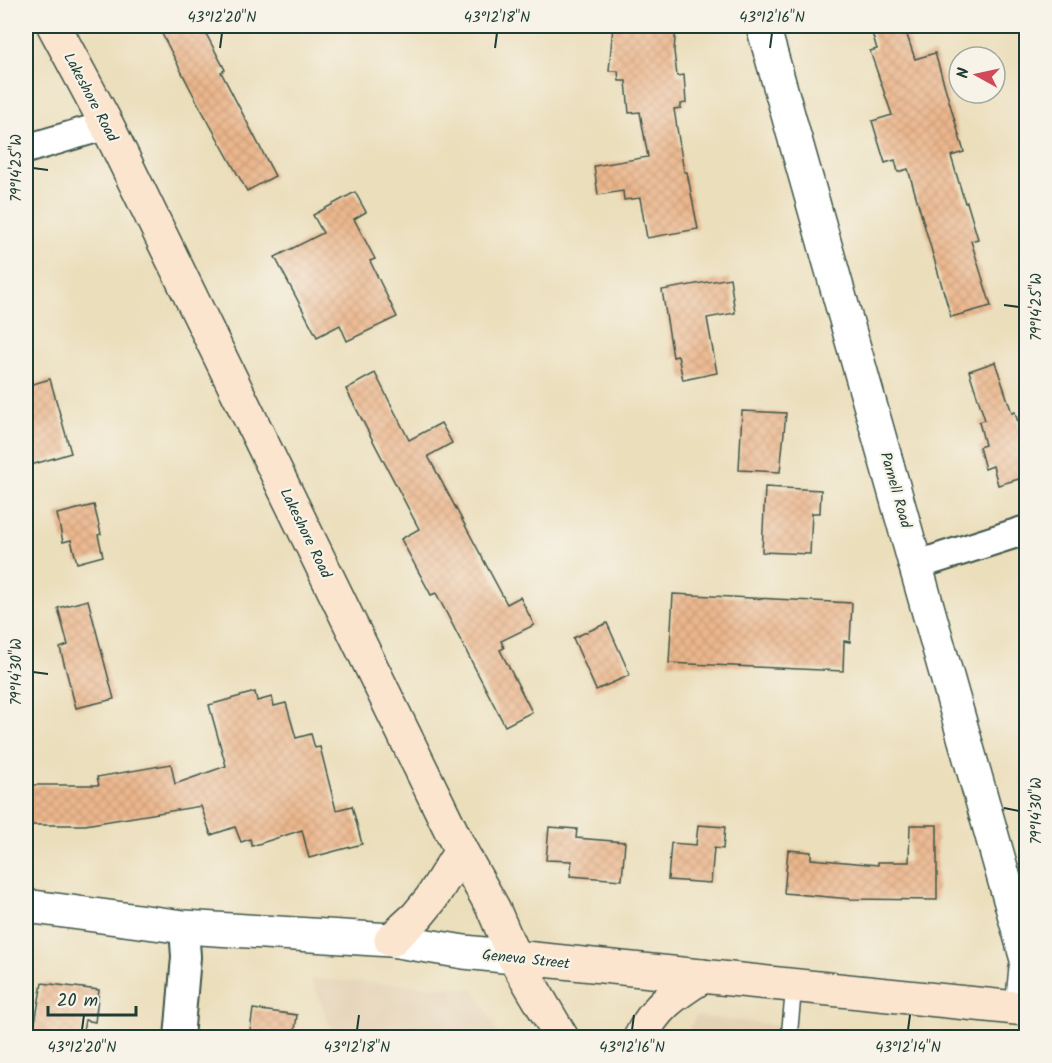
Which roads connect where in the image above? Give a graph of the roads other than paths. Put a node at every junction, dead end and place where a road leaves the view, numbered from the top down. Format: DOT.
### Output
graph roads {
  1 [pos="54,26"];
  2 [pos="763,26"];
  3 [pos="107,125"];
  4 [pos="26,149"];
  5 [pos="1026,530"];
  6 [pos="917,565"];
  7 [pos="461,851"];
  8 [pos="26,906"];
  9 [pos="184,927"];
  10 [pos="391,940"];
  11 [pos="1026,956"];
  12 [pos="514,957"];
  13 [pos="1026,968"];
  14 [pos="702,976"];
  15 [pos="794,985"];
  16 [pos="1024,1008"];
  17 [pos="179,1038"];
  18 [pos="562,1038"];
  19 [pos="640,1038"];
  20 [pos="789,1038"];
  1 -- 3 [label="main road, Lakeshore Road"];
  2 -- 6 [label="street, Parnell Road"];
  3 -- 4 [label="street"];
  3 -- 7 [label="main road, Lakeshore Road"];
  5 -- 6 [label="street"];
  6 -- 11 [label="street, Parnell Road"];
  7 -- 10 [label="main road"];
  7 -- 12 [label="main road, Lakeshore Road"];
  8 -- 9 [label="street, Geneva Street"];
  9 -- 10 [label="street, Geneva Street"];
  9 -- 17 [label="street"];
  10 -- 12 [label="street, Geneva Street"];
  12 -- 14 [label="main road, Geneva Street"];
  12 -- 18 [label="main road, Lakeshore Road"];
  13 -- 16 [label="street"];
  14 -- 15 [label="main road, Geneva Street"];
  14 -- 19 [label="main road"];
  15 -- 16 [label="main road, Geneva Street"];
  15 -- 20 [label="lane"];
}
